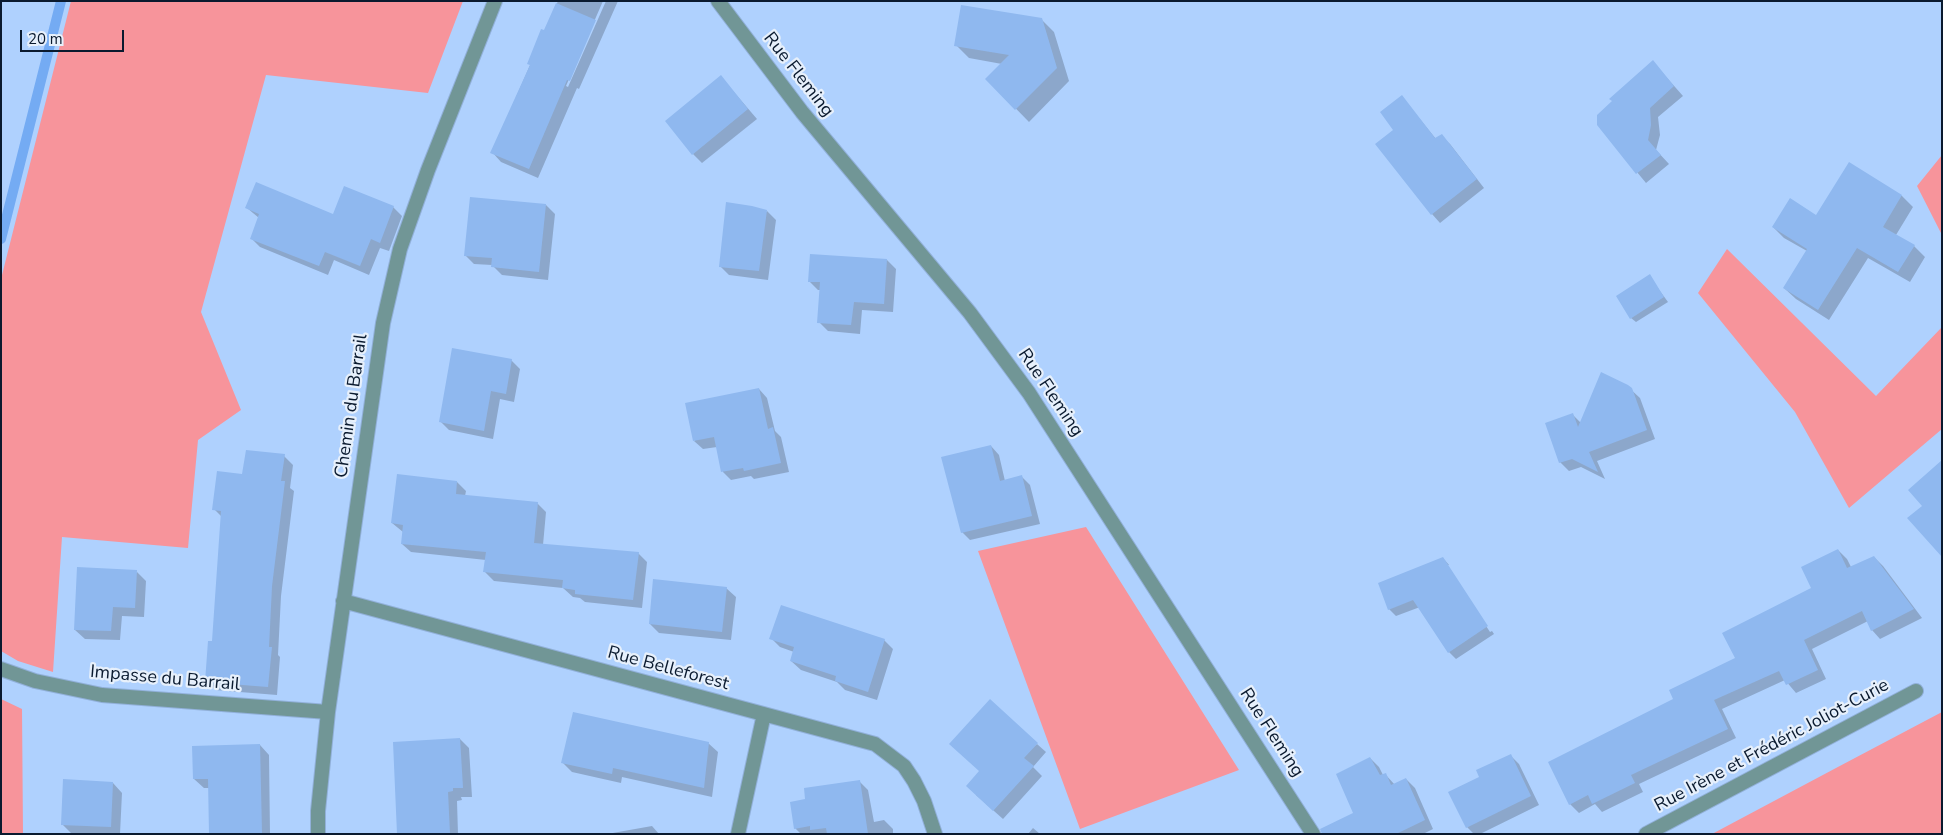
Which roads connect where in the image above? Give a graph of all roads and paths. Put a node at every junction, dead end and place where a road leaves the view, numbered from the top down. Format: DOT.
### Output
graph roads {
  1 [pos="495,1"];
  2 [pos="718,1"];
  3 [pos="343,601"];
  4 [pos="1,669"];
  5 [pos="1916,691"];
  6 [pos="328,712"];
  7 [pos="764,714"];
  8 [pos="318,834"];
  9 [pos="738,834"];
  10 [pos="934,834"];
  11 [pos="1313,834"];
  12 [pos="1646,834"];
  1 -- 3 [label="street, Chemin du Barrail"];
  2 -- 11 [label="street, Rue Fleming"];
  3 -- 6 [label="street, Chemin du Barrail"];
  3 -- 7 [label="street, Rue Belleforest"];
  4 -- 6 [label="street, Impasse du Barrail"];
  5 -- 12 [label="street, Rue Irène et Frédéric Joliot-Curie"];
  6 -- 8 [label="street, Chemin du Barrail"];
  7 -- 9 [label="street"];
  7 -- 10 [label="street, Rue Belleforest"];
}
